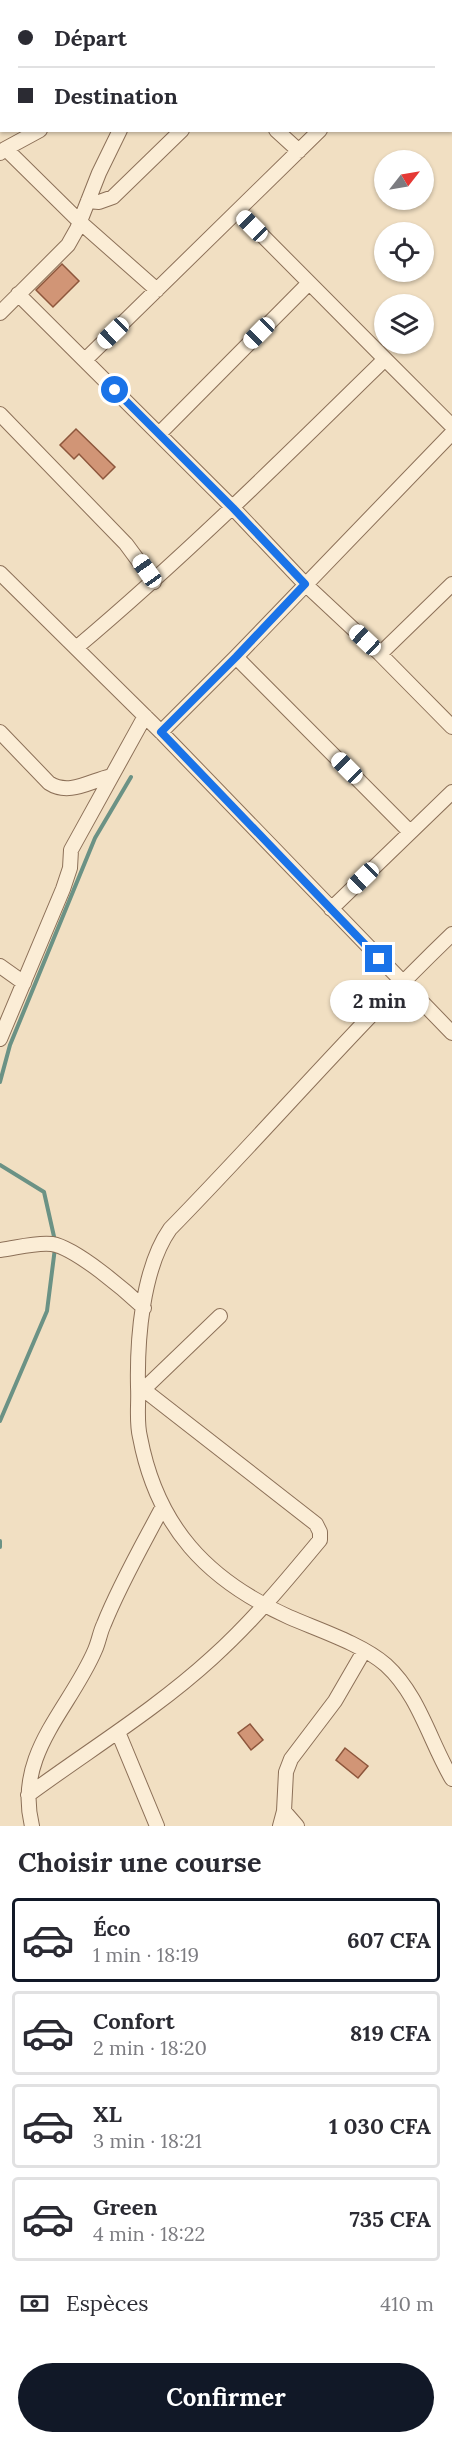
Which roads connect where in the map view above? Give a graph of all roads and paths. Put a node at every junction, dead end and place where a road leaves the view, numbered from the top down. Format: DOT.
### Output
graph roads {
  1 [pos="36,132"];
  2 [pos="119,132"];
  3 [pos="180,132"];
  4 [pos="278,132"];
  5 [pos="318,132"];
  6 [pos="3,151"];
  7 [pos="299,151"];
  8 [pos="88,201"];
  9 [pos="238,211"];
  10 [pos="80,222"];
  11 [pos="309,283"];
  12 [pos="157,290"];
  13 [pos="18,294"];
  14 [pos="0,313"];
  15 [pos="385,359"];
  16 [pos="85,360"];
  17 [pos="0,414"];
  18 [pos="452,426"];
  19 [pos="452,433"];
  20 [pos="159,434"];
  21 [pos="233,508"];
  22 [pos="0,573"];
  23 [pos="154,582"];
  24 [pos="305,584"];
  25 [pos="452,584"];
  26 [pos="76,648"];
  27 [pos="380,654"];
  28 [pos="236,657"];
  29 [pos="145,716"];
  30 [pos="452,727"];
  31 [pos="0,732"];
  32 [pos="161,732"];
  33 [pos="111,776"];
  34 [pos="452,792"];
  35 [pos="410,832"];
  36 [pos="331,909"];
  37 [pos="452,934"];
  38 [pos="0,966"];
  39 [pos="401,982"];
  40 [pos="24,983"];
  41 [pos="452,1033"];
  42 [pos="0,1039"];
  43 [pos="0,1250"];
  44 [pos="144,1308"];
  45 [pos="220,1316"];
  46 [pos="141,1388"];
  47 [pos="162,1508"];
  48 [pos="265,1606"];
  49 [pos="364,1651"];
  50 [pos="118,1732"];
  51 [pos="452,1779"];
  52 [pos="28,1795"];
  53 [pos="284,1811"];
  54 [pos="32,1826"];
  55 [pos="157,1826"];
  56 [pos="280,1826"];
  57 [pos="297,1826"];
  1 -- 6 [label="street"];
  2 -- 8 [label="street"];
  3 -- 8 [label="street"];
  4 -- 7 [label="street"];
  5 -- 7 [label="street"];
  6 -- 10 [label="street"];
  7 -- 9 [label="street"];
  8 -- 10 [label="street"];
  9 -- 11 [label="street"];
  9 -- 12 [label="street"];
  10 -- 12 [label="street"];
  10 -- 13 [label="street"];
  11 -- 15 [label="street"];
  11 -- 20 [label="street"];
  12 -- 16 [label="street"];
  13 -- 14 [label="street"];
  13 -- 16 [label="street"];
  15 -- 18 [label="street"];
  15 -- 21 [label="street"];
  16 -- 20 [label="street"];
  17 -- 23 [label="street"];
  19 -- 24 [label="street"];
  20 -- 21 [label="street"];
  21 -- 23 [label="street"];
  21 -- 24 [label="street"];
  22 -- 26 [label="street"];
  23 -- 26 [label="street"];
  24 -- 27 [label="street"];
  24 -- 28 [label="street"];
  25 -- 27 [label="street"];
  26 -- 29 [label="street"];
  27 -- 30 [label="street"];
  28 -- 32 [label="street"];
  28 -- 35 [label="street"];
  29 -- 32 [label="street"];
  29 -- 33 [label="street"];
  31 -- 33 [label="street"];
  32 -- 36 [label="street"];
  33 -- 40 [label="street"];
  34 -- 35 [label="street"];
  35 -- 36 [label="street"];
  36 -- 39 [label="street"];
  37 -- 39 [label="street"];
  38 -- 40 [label="street"];
  39 -- 41 [label="street"];
  39 -- 44 [label="street"];
  40 -- 42 [label="street"];
  43 -- 44 [label="street"];
  44 -- 46 [label="street"];
  45 -- 46 [label="street"];
  46 -- 47 [label="street"];
  46 -- 48 [label="street"];
  47 -- 48 [label="street"];
  47 -- 52 [label="street"];
  48 -- 49 [label="street"];
  48 -- 50 [label="street"];
  49 -- 51 [label="street"];
  49 -- 53 [label="street"];
  50 -- 52 [label="street"];
  50 -- 55 [label="street"];
  52 -- 54 [label="street"];
  53 -- 56 [label="street"];
  53 -- 57 [label="street"];
}
